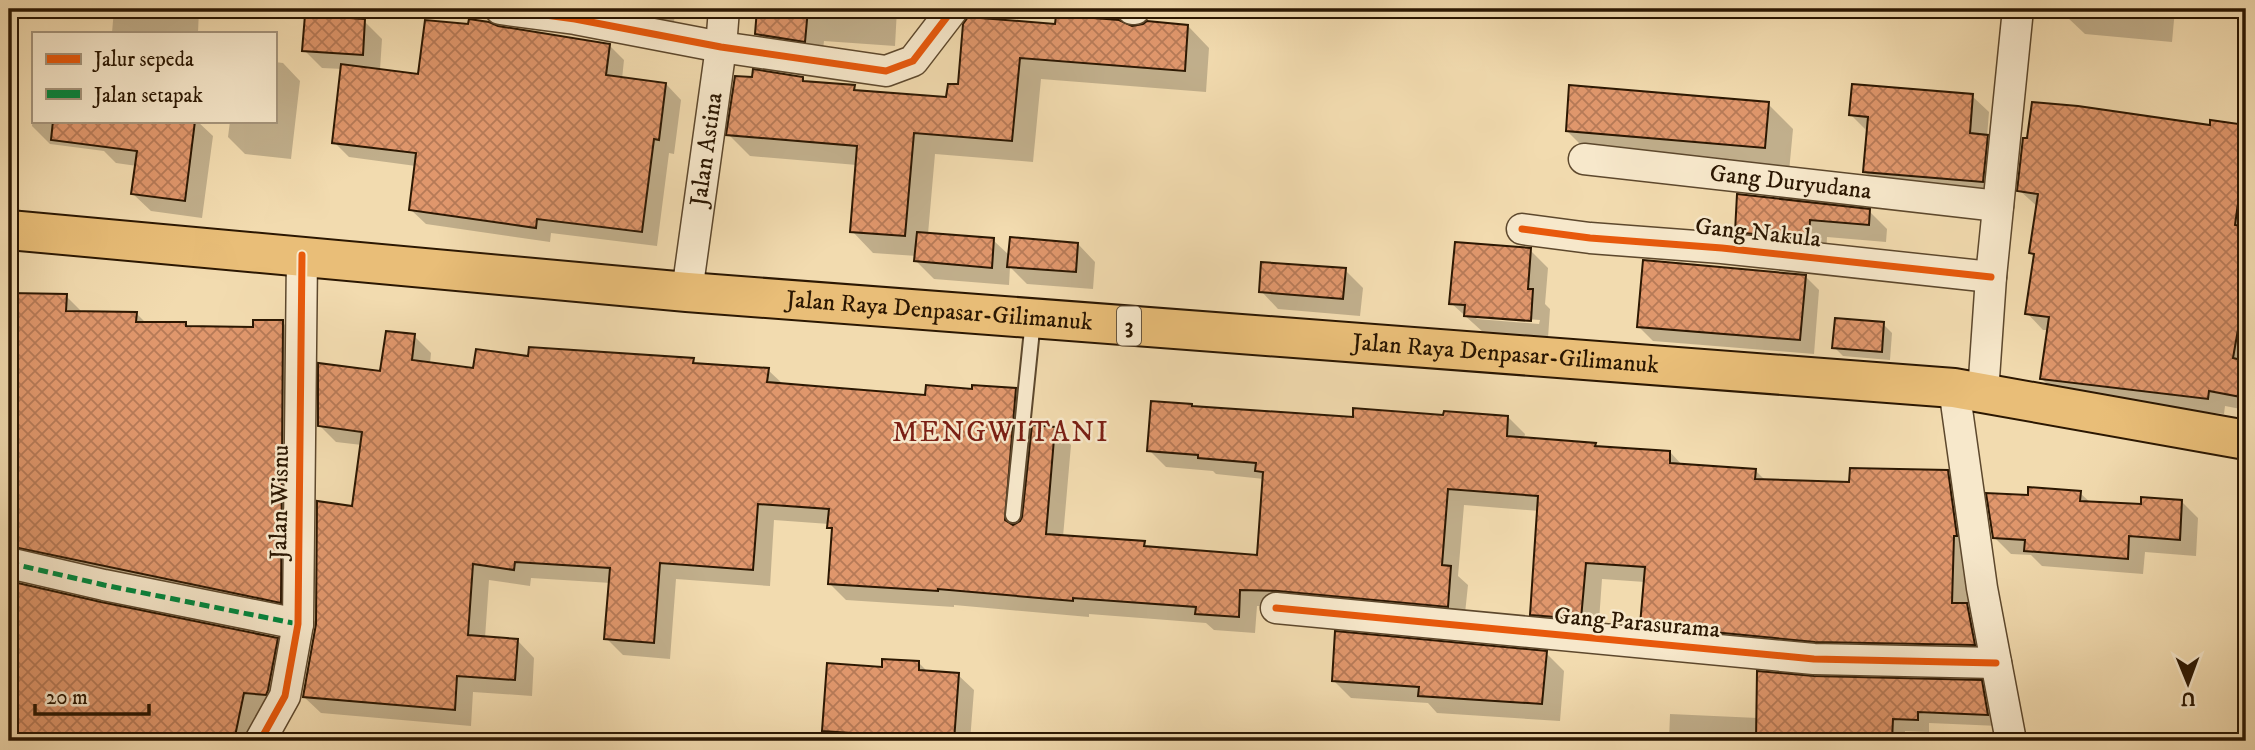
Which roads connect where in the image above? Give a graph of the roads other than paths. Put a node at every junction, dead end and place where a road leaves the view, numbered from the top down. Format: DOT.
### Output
graph roads {
  1 [pos="500,9"];
  2 [pos="724,9"];
  3 [pos="953,9"];
  4 [pos="2018,9"];
  5 [pos="721,47"];
  6 [pos="1584,159"];
  7 [pos="1998,206"];
  8 [pos="1522,229"];
  9 [pos="9,230"];
  10 [pos="302,255"];
  11 [pos="1991,277"];
  12 [pos="687,292"];
  13 [pos="1033,319"];
  14 [pos="1968,390"];
  15 [pos="2246,440"];
  16 [pos="1013,515"];
  17 [pos="9,563"];
  18 [pos="1276,608"];
  19 [pos="298,624"];
  20 [pos="1996,663"];
  21 [pos="260,741"];
  22 [pos="2011,741"];
  1 -- 5 [label="street"];
  2 -- 5 [label="street, Jalan Astina"];
  3 -- 5 [label="street"];
  4 -- 7 [label="street"];
  5 -- 12 [label="street, Jalan Astina"];
  6 -- 7 [label="street, Gang Duryudana"];
  7 -- 11 [label="street"];
  8 -- 11 [label="street, Gang Nakula"];
  9 -- 10 [label="highway, Jalan Raya Denpasar-Gilimanuk / 3"];
  10 -- 12 [label="highway, Jalan Raya Denpasar-Gilimanuk / 3"];
  10 -- 19 [label="street, Jalan Wisnu"];
  11 -- 14 [label="street"];
  12 -- 13 [label="highway, Jalan Raya Denpasar-Gilimanuk / 3"];
  13 -- 14 [label="highway, Jalan Raya Denpasar-Gilimanuk / 3"];
  13 -- 16 [label="lane"];
  14 -- 15 [label="highway, Jalan Raya Denpasar-Gilimanuk / 3"];
  14 -- 20 [label="street"];
  17 -- 19 [label="street"];
  18 -- 20 [label="street, Gang Parasurama"];
  19 -- 21 [label="street, Jalan Wisnu"];
  20 -- 22 [label="street"];
}
